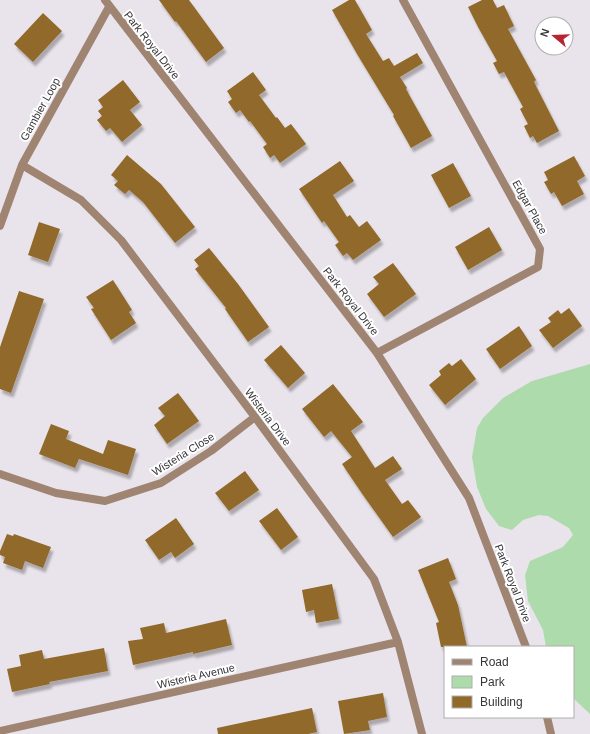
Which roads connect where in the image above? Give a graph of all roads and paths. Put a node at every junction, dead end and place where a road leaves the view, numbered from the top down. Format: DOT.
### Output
graph roads {
  1 [pos="403,0"];
  2 [pos="107,3"];
  3 [pos="22,165"];
  4 [pos="0,226"];
  5 [pos="377,353"];
  6 [pos="255,417"];
  7 [pos="0,474"];
  8 [pos="398,642"];
  9 [pos="526,646"];
  10 [pos="547,718"];
  11 [pos="0,731"];
  12 [pos="422,734"];
  13 [pos="551,734"];
  1 -- 5 [label="street, Edgar Place"];
  2 -- 3 [label="street, Gambier Loop"];
  2 -- 5 [label="street, Park Royal Drive"];
  3 -- 4 [label="street, Gambier Loop"];
  3 -- 6 [label="street, Wisteria Drive"];
  5 -- 9 [label="street, Park Royal Drive"];
  6 -- 7 [label="street, Wisteria Close"];
  6 -- 8 [label="street, Wisteria Drive"];
  8 -- 11 [label="street, Wisteria Avenue"];
  8 -- 12 [label="street, Wisteria Drive"];
  10 -- 13 [label="street"];
}
